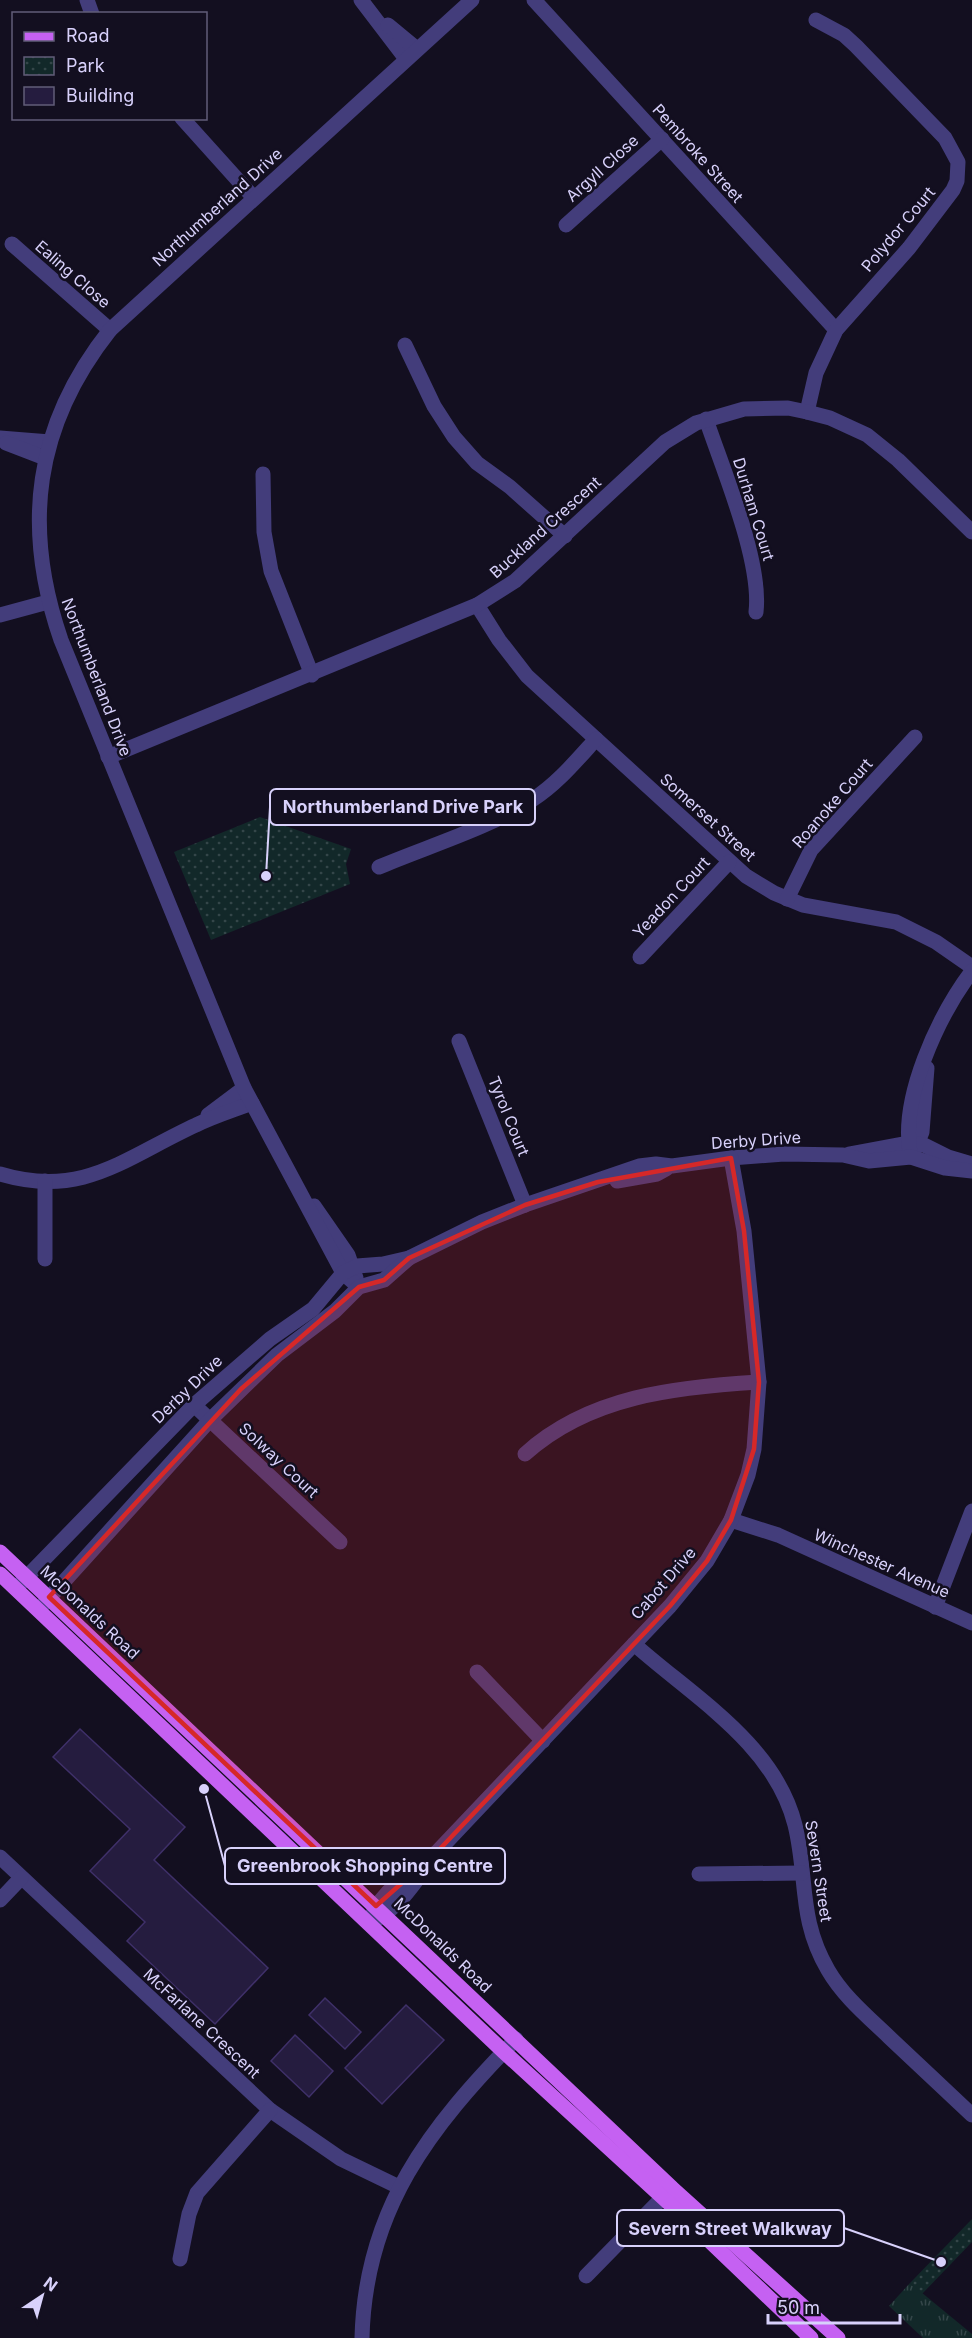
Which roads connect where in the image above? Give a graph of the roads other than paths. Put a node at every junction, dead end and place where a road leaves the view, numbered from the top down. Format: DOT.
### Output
graph roads {
  1 [pos="472,0"];
  2 [pos="534,0"];
  3 [pos="366,6"];
  4 [pos="816,20"];
  5 [pos="411,54"];
  6 [pos="184,120"];
  7 [pos="662,139"];
  8 [pos="254,196"];
  9 [pos="566,225"];
  10 [pos="12,244"];
  11 [pos="110,330"];
  12 [pos="836,330"];
  13 [pos="405,345"];
  14 [pos="807,412"];
  15 [pos="706,419"];
  16 [pos="0,439"];
  17 [pos="50,442"];
  18 [pos="45,458"];
  19 [pos="263,474"];
  20 [pos="972,532"];
  21 [pos="565,536"];
  22 [pos="48,602"];
  23 [pos="477,605"];
  24 [pos="756,612"];
  25 [pos="0,615"];
  26 [pos="312,675"];
  27 [pos="915,737"];
  28 [pos="596,740"];
  29 [pos="108,758"];
  30 [pos="729,862"];
  31 [pos="379,867"];
  32 [pos="787,899"];
  33 [pos="640,957"];
  34 [pos="972,969"];
  35 [pos="459,1041"];
  36 [pos="244,1088"];
  37 [pos="252,1103"];
  38 [pos="196,1125"];
  39 [pos="912,1148"];
  40 [pos="736,1157"];
  41 [pos="972,1164"];
  42 [pos="972,1171"];
  43 [pos="0,1174"];
  44 [pos="45,1181"];
  45 [pos="525,1205"];
  46 [pos="408,1258"];
  47 [pos="45,1259"];
  48 [pos="348,1271"];
  49 [pos="359,1287"];
  50 [pos="759,1382"];
  51 [pos="194,1405"];
  52 [pos="210,1420"];
  53 [pos="525,1454"];
  54 [pos="972,1511"];
  55 [pos="733,1515"];
  56 [pos="340,1542"];
  57 [pos="0,1552"];
  58 [pos="0,1574"];
  59 [pos="27,1577"];
  60 [pos="15,1589"];
  61 [pos="49,1598"];
  62 [pos="936,1607"];
  63 [pos="38,1610"];
  64 [pos="972,1623"];
  65 [pos="637,1641"];
  66 [pos="477,1672"];
  67 [pos="543,1741"];
  68 [pos="0,1857"];
  69 [pos="802,1873"];
  70 [pos="699,1874"];
  71 [pos="21,1878"];
  72 [pos="0,1900"];
  73 [pos="381,1911"];
  74 [pos="369,1923"];
  75 [pos="516,2039"];
  76 [pos="504,2052"];
  77 [pos="270,2110"];
  78 [pos="972,2115"];
  79 [pos="399,2187"];
  80 [pos="667,2193"];
  81 [pos="180,2259"];
  82 [pos="586,2277"];
  83 [pos="362,2338"];
  84 [pos="812,2338"];
  85 [pos="838,2338"];
  1 -- 5 [label="street, Northumberland Drive"];
  2 -- 7 [label="street, Pembroke Street"];
  3 -- 5 [label="street"];
  4 -- 12 [label="street, Polydor Court"];
  5 -- 8 [label="street, Northumberland Drive"];
  6 -- 8 [label="street"];
  7 -- 9 [label="street, Argyll Close"];
  7 -- 12 [label="street, Pembroke Street"];
  8 -- 11 [label="street, Northumberland Drive"];
  10 -- 11 [label="street, Ealing Close"];
  11 -- 17 [label="street, Northumberland Drive"];
  12 -- 14 [label="street, Polydor Court"];
  13 -- 21 [label="street"];
  14 -- 15 [label="street, Buckland Crescent"];
  14 -- 20 [label="street, Buckland Crescent"];
  15 -- 21 [label="street, Buckland Crescent"];
  15 -- 24 [label="street, Durham Court"];
  16 -- 17 [label="street"];
  16 -- 18 [label="street"];
  17 -- 18 [label="street, Northumberland Drive"];
  18 -- 22 [label="street, Northumberland Drive"];
  19 -- 26 [label="street"];
  21 -- 23 [label="street, Buckland Crescent"];
  22 -- 25 [label="street"];
  22 -- 29 [label="street, Northumberland Drive"];
  23 -- 26 [label="street, Buckland Crescent"];
  23 -- 28 [label="street, Somerset Street"];
  26 -- 29 [label="street, Buckland Crescent"];
  27 -- 32 [label="street, Roanoke Court"];
  28 -- 30 [label="street, Somerset Street"];
  28 -- 31 [label="street"];
  29 -- 36 [label="street, Northumberland Drive"];
  30 -- 32 [label="street, Somerset Street"];
  30 -- 33 [label="street, Yeadon Court"];
  32 -- 34 [label="street, Somerset Street"];
  34 -- 39 [label="street"];
  35 -- 45 [label="street, Tyrol Court"];
  36 -- 37 [label="street, Northumberland Drive"];
  36 -- 38 [label="street"];
  37 -- 38 [label="street"];
  37 -- 48 [label="street, Northumberland Drive"];
  38 -- 44 [label="street"];
  39 -- 40 [label="street, Derby Drive"];
  39 -- 41 [label="street, Derby Drive"];
  39 -- 42 [label="street, Derby Drive"];
  40 -- 45 [label="street, Derby Drive"];
  40 -- 50 [label="street, Cabot Drive"];
  43 -- 44 [label="street"];
  44 -- 47 [label="street"];
  45 -- 46 [label="street, Derby Drive"];
  46 -- 48 [label="street, Derby Drive"];
  46 -- 49 [label="street, Derby Drive"];
  48 -- 49 [label="street, Northumberland Drive"];
  48 -- 51 [label="street, Derby Drive"];
  49 -- 52 [label="street, Derby Drive"];
  50 -- 53 [label="street"];
  50 -- 55 [label="street, Cabot Drive"];
  51 -- 52 [label="street, Solway Court"];
  51 -- 59 [label="street, Derby Drive"];
  52 -- 56 [label="street, Solway Court"];
  52 -- 61 [label="street, Derby Drive"];
  54 -- 62 [label="street"];
  55 -- 62 [label="street, Winchester Avenue"];
  55 -- 65 [label="street, Cabot Drive"];
  57 -- 59 [label="main road, McDonalds Road"];
  58 -- 60 [label="main road, McDonalds Road"];
  59 -- 60 [label="street, Derby Drive"];
  59 -- 61 [label="main road, McDonalds Road"];
  60 -- 63 [label="main road, McDonalds Road"];
  61 -- 63 [label="street, Derby Drive"];
  61 -- 73 [label="main road, McDonalds Road"];
  62 -- 64 [label="street, Winchester Avenue"];
  63 -- 74 [label="main road, McDonalds Road"];
  65 -- 67 [label="street, Cabot Drive"];
  65 -- 69 [label="street, Severn Street"];
  66 -- 67 [label="street"];
  67 -- 73 [label="street, Cabot Drive"];
  68 -- 71 [label="street, McFarlane Crescent"];
  69 -- 70 [label="street"];
  69 -- 78 [label="street, Severn Street"];
  71 -- 72 [label="street"];
  71 -- 77 [label="street, McFarlane Crescent"];
  73 -- 74 [label="street, Cabot Drive"];
  73 -- 75 [label="main road, McDonalds Road"];
  74 -- 76 [label="main road, McDonalds Road"];
  75 -- 76 [label="street"];
  75 -- 80 [label="main road, McDonalds Road"];
  76 -- 79 [label="street"];
  76 -- 80 [label="main road, McDonalds Road"];
  77 -- 79 [label="street, McFarlane Crescent"];
  77 -- 81 [label="street"];
  79 -- 83 [label="street"];
  80 -- 82 [label="street"];
  80 -- 84 [label="main road, McDonalds Road"];
  80 -- 85 [label="main road, McDonalds Road"];
}
